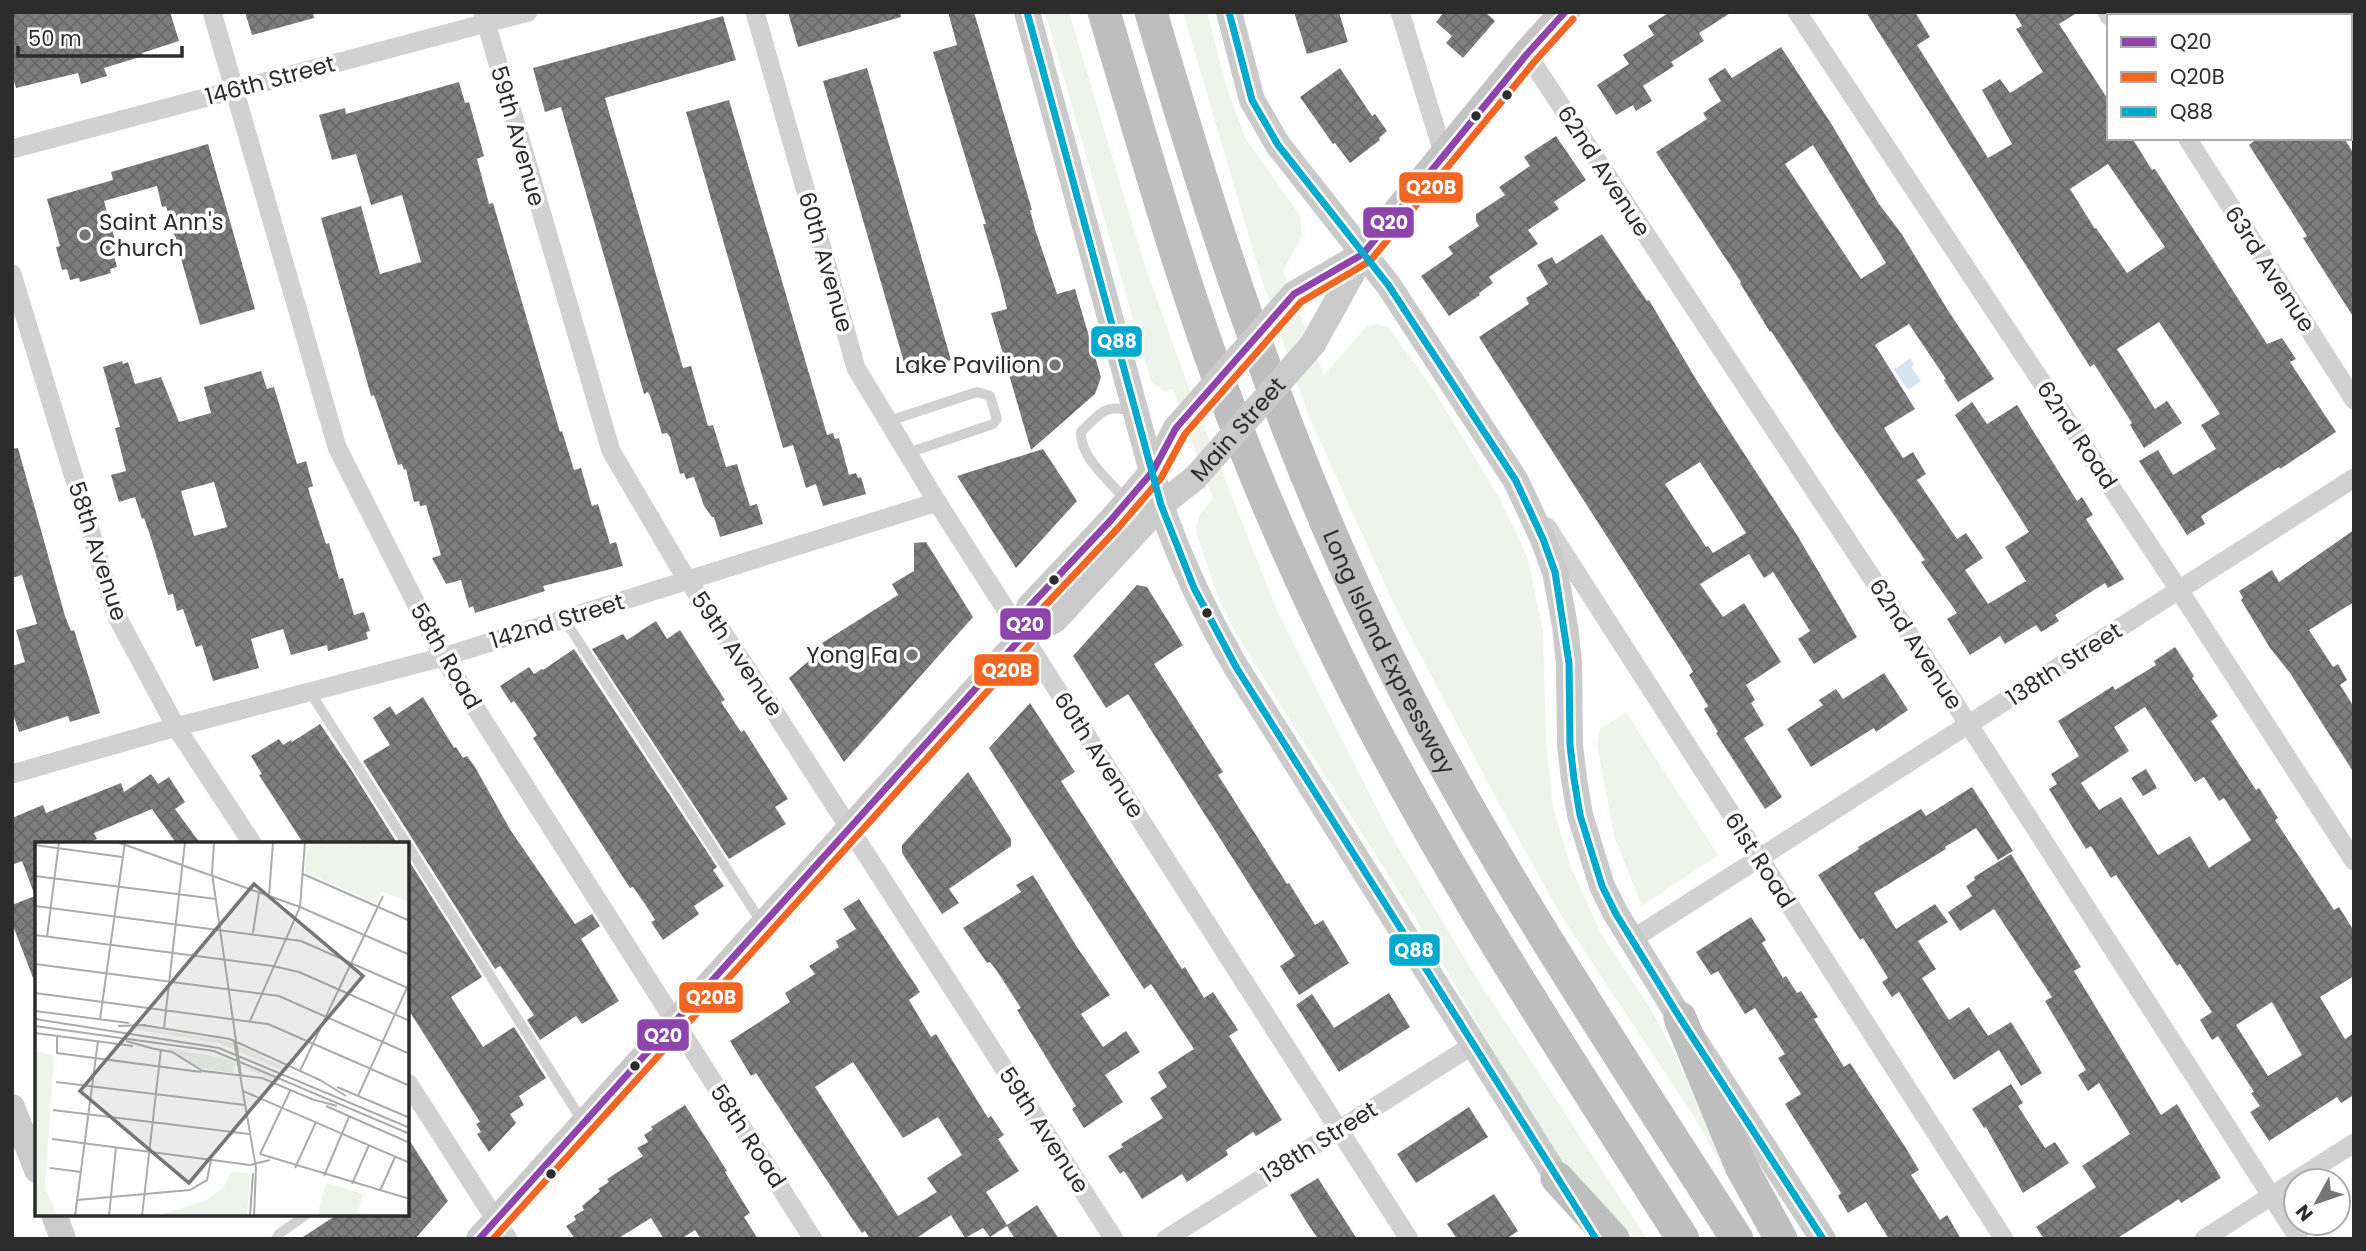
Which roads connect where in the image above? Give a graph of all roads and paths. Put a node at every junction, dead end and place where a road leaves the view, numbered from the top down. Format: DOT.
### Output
graph roads {
  1 [pos="212,12"];
  2 [pos="527,12"];
  3 [pos="754,12"];
  4 [pos="1027,12"];
  5 [pos="1104,12"];
  6 [pos="1151,12"];
  7 [pos="1229,12"];
  8 [pos="1400,12"];
  9 [pos="1565,12"];
  10 [pos="1797,12"];
  11 [pos="484,18"];
  12 [pos="1527,54"];
  13 [pos="235,89"];
  14 [pos="2188,140"];
  15 [pos="12,149"];
  16 [pos="1444,156"];
  17 [pos="1363,254"];
  18 [pos="12,274"];
  19 [pos="2354,400"];
  20 [pos="1136,412"];
  21 [pos="889,421"];
  22 [pos="908,453"];
  23 [pos="1153,471"];
  24 [pos="2354,478"];
  25 [pos="1516,481"];
  26 [pos="1127,500"];
  27 [pos="937,502"];
  28 [pos="1161,505"];
  29 [pos="688,581"];
  30 [pos="2179,590"];
  31 [pos="564,619"];
  32 [pos="1023,636"];
  33 [pos="443,657"];
  34 [pos="310,692"];
  35 [pos="1969,725"];
  36 [pos="176,727"];
  37 [pos="12,774"];
  38 [pos="849,827"];
  39 [pos="251,842"];
  40 [pos="405,842"];
  41 [pos="410,850"];
  42 [pos="1759,858"];
  43 [pos="2354,861"];
  44 [pos="762,923"];
  45 [pos="1631,940"];
  46 [pos="1680,1018"];
  47 [pos="674,1021"];
  48 [pos="1473,1045"];
  49 [pos="410,1086"];
  50 [pos="12,1107"];
  51 [pos="583,1122"];
  52 [pos="1339,1129"];
  53 [pos="2354,1143"];
  54 [pos="35,1164"];
  55 [pos="1557,1178"];
  56 [pos="2271,1196"];
  57 [pos="55,1216"];
  58 [pos="304,1216"];
  59 [pos="494,1233"];
  60 [pos="63,1239"];
  61 [pos="276,1239"];
  62 [pos="813,1239"];
  63 [pos="1114,1239"];
  64 [pos="1166,1239"];
  65 [pos="1409,1239"];
  66 [pos="1596,1239"];
  67 [pos="1613,1239"];
  68 [pos="1683,1239"];
  69 [pos="1737,1239"];
  70 [pos="1781,1239"];
  71 [pos="1823,1239"];
  72 [pos="2004,1239"];
  73 [pos="2204,1239"];
  74 [pos="2299,1239"];
  1 -- 13 [label="street, 58th Road"];
  2 -- 11 [label="street, 146th Street"];
  3 -- 21 [label="street, 60th Avenue"];
  4 -- 20 [label="main road"];
  5 -- 68 [label="highway, Long Island Expressway"];
  6 -- 69 [label="highway, Long Island Expressway"];
  7 -- 17 [label="main road"];
  8 -- 16 [label="street"];
  9 -- 12 [label="main road, Main Street"];
  10 -- 30 [label="street, 62nd Road"];
  11 -- 13 [label="street, 146th Street"];
  11 -- 29 [label="street, 59th Avenue"];
  12 -- 16 [label="main road, Main Street"];
  12 -- 35 [label="street, 62nd Avenue"];
  13 -- 15 [label="street, 146th Street"];
  13 -- 33 [label="street, 58th Road"];
  14 -- 19 [label="street, 63rd Avenue"];
  16 -- 17 [label="main road, Main Street"];
  17 -- 23 [label="main road, Main Street, bridge"];
  17 -- 25 [label="main road"];
  17 -- 28 [label="main road, Main Street, bridge"];
  18 -- 36 [label="street, 58th Avenue"];
  20 -- 23 [label="main road"];
  20 -- 26 [label="lane"];
  21 -- 22 [label="street, 60th Avenue"];
  21 -- 22 [label="lane"];
  22 -- 27 [label="street, 60th Avenue"];
  23 -- 26 [label="main road, Main Street"];
  23 -- 28 [label="main road"];
  24 -- 30 [label="street, 138th Street"];
  25 -- 42 [label="street, 61st Road"];
  25 -- 45 [label="main road"];
  26 -- 32 [label="main road, Main Street"];
  27 -- 29 [label="street, 142nd Street"];
  27 -- 32 [label="street, 60th Avenue"];
  28 -- 32 [label="main road, Main Street"];
  28 -- 48 [label="main road"];
  29 -- 31 [label="street, 142nd Street"];
  29 -- 38 [label="street, 59th Avenue"];
  30 -- 35 [label="street, 138th Street"];
  30 -- 43 [label="street, 62nd Road"];
  31 -- 33 [label="street, 142nd Street"];
  31 -- 44 [label="lane"];
  32 -- 38 [label="main road, Main Street"];
  32 -- 52 [label="street, 60th Avenue"];
  33 -- 34 [label="street, 142nd Street"];
  33 -- 47 [label="street, 58th Road"];
  34 -- 36 [label="street, 142nd Street"];
  34 -- 40 [label="lane"];
  35 -- 42 [label="street, 138th Street"];
  35 -- 56 [label="street, 62nd Avenue"];
  36 -- 37 [label="street, 142nd Street"];
  36 -- 39 [label="street, 58th Avenue"];
  38 -- 44 [label="main road, Main Street"];
  38 -- 63 [label="street, 59th Avenue"];
  41 -- 51 [label="lane"];
  42 -- 45 [label="street, 138th Street"];
  42 -- 72 [label="street, 61st Road"];
  44 -- 47 [label="main road, Main Street"];
  45 -- 46 [label="main road"];
  46 -- 70 [label="highway"];
  46 -- 71 [label="main road"];
  47 -- 51 [label="main road, Main Street"];
  47 -- 62 [label="street, 58th Road"];
  48 -- 52 [label="street, 138th Street"];
  48 -- 55 [label="main road"];
  49 -- 59 [label="street"];
  50 -- 54 [label="main road"];
  51 -- 59 [label="main road, Main Street"];
  52 -- 64 [label="street, 138th Street"];
  52 -- 65 [label="street, 60th Avenue"];
  53 -- 56 [label="street"];
  55 -- 66 [label="main road"];
  55 -- 67 [label="highway"];
  56 -- 73 [label="street"];
  56 -- 74 [label="street, 62nd Avenue"];
  57 -- 60 [label="main road"];
  58 -- 61 [label="lane"];
}
